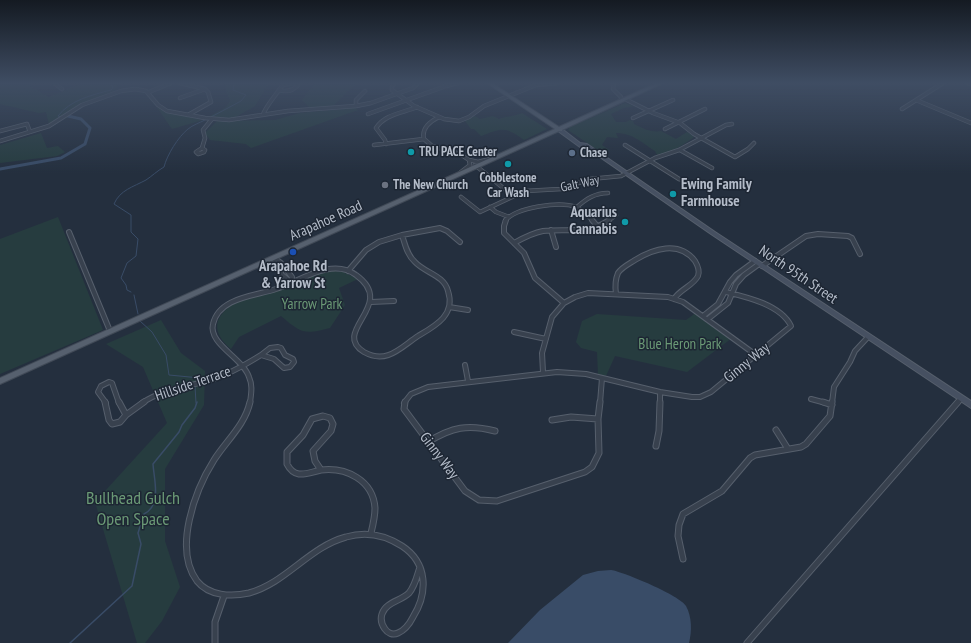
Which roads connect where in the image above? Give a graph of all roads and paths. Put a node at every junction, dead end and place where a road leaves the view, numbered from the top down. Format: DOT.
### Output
graph roads {
  1 [pos="71,113"];
  2 [pos="177,113"];
  3 [pos="191,113"];
  4 [pos="273,113"];
  5 [pos="400,113"];
  6 [pos="432,113"];
  7 [pos="474,113"];
  8 [pos="534,113"];
  9 [pos="595,113"];
  10 [pos="644,113"];
  11 [pos="654,113"];
  12 [pos="699,113"];
  13 [pos="947,113"];
  14 [pos="188,115"];
  15 [pos="263,115"];
  16 [pos="439,117"];
  17 [pos="633,118"];
  18 [pos="212,119"];
  19 [pos="680,123"];
  20 [pos="971,123"];
  21 [pos="732,124"];
  22 [pos="665,129"];
  23 [pos="560,130"];
  24 [pos="0,131"];
  25 [pos="30,132"];
  26 [pos="701,137"];
  27 [pos="424,139"];
  28 [pos="0,141"];
  29 [pos="754,143"];
  30 [pos="386,144"];
  31 [pos="374,145"];
  32 [pos="625,145"];
  33 [pos="202,148"];
  34 [pos="680,150"];
  35 [pos="493,159"];
  36 [pos="469,160"];
  37 [pos="650,160"];
  38 [pos="474,164"];
  39 [pos="712,168"];
  40 [pos="481,170"];
  41 [pos="485,172"];
  42 [pos="460,173"];
  43 [pos="624,174"];
  44 [pos="687,181"];
  45 [pos="608,193"];
  46 [pos="513,196"];
  47 [pos="461,197"];
  48 [pos="491,206"];
  49 [pos="577,208"];
  50 [pos="616,215"];
  51 [pos="509,217"];
  52 [pos="598,227"];
  53 [pos="551,230"];
  54 [pos="69,232"];
  55 [pos="402,236"];
  56 [pos="460,242"];
  57 [pos="514,244"];
  58 [pos="556,247"];
  59 [pos="860,254"];
  60 [pos="274,258"];
  61 [pos="759,264"];
  62 [pos="348,271"];
  63 [pos="291,282"];
  64 [pos="726,292"];
  65 [pos="733,293"];
  66 [pos="616,294"];
  67 [pos="674,299"];
  68 [pos="394,301"];
  69 [pos="371,302"];
  70 [pos="564,303"];
  71 [pos="449,307"];
  72 [pos="468,310"];
  73 [pos="703,316"];
  74 [pos="708,319"];
  75 [pos="110,331"];
  76 [pos="514,332"];
  77 [pos="868,337"];
  78 [pos="546,339"];
  79 [pos="261,355"];
  80 [pos="756,355"];
  81 [pos="465,365"];
  82 [pos="245,366"];
  83 [pos="543,372"];
  84 [pos="602,378"];
  85 [pos="0,381"];
  86 [pos="468,381"];
  87 [pos="660,392"];
  88 [pos="961,398"];
  89 [pos="812,399"];
  90 [pos="832,405"];
  91 [pos="971,405"];
  92 [pos="126,415"];
  93 [pos="598,419"];
  94 [pos="552,420"];
  95 [pos="776,430"];
  96 [pos="495,431"];
  97 [pos="428,442"];
  98 [pos="656,446"];
  99 [pos="788,449"];
  100 [pos="321,470"];
  101 [pos="371,533"];
  102 [pos="683,559"];
  103 [pos="420,567"];
  104 [pos="224,596"];
  105 [pos="215,643"];
  106 [pos="747,643"];
  1 -- 25 [label="street"];
  2 -- 14 [label="street"];
  3 -- 14 [label="street"];
  4 -- 15 [label="street"];
  5 -- 30 [label="street"];
  6 -- 16 [label="street"];
  7 -- 16 [label="street"];
  8 -- 23 [label="main road, North 95th Street"];
  9 -- 23 [label="main road, Arapahoe Road"];
  10 -- 17 [label="street"];
  11 -- 19 [label="street"];
  12 -- 19 [label="street"];
  13 -- 20 [label="street"];
  14 -- 18 [label="street"];
  15 -- 18 [label="street"];
  16 -- 27 [label="street"];
  18 -- 33 [label="street"];
  19 -- 22 [label="street"];
  19 -- 26 [label="street"];
  21 -- 26 [label="street"];
  23 -- 35 [label="main road, Arapahoe Road"];
  23 -- 43 [label="main road, North 95th Street"];
  24 -- 25 [label="street"];
  25 -- 28 [label="street"];
  26 -- 29 [label="street"];
  26 -- 34 [label="street"];
  27 -- 30 [label="street"];
  27 -- 36 [label="street"];
  30 -- 31 [label="street"];
  32 -- 37 [label="street"];
  34 -- 37 [label="street"];
  34 -- 39 [label="street"];
  35 -- 38 [label="main road, Arapahoe Road"];
  35 -- 41 [label="street"];
  36 -- 38 [label="street"];
  36 -- 42 [label="street"];
  37 -- 43 [label="street"];
  37 -- 44 [label="street"];
  38 -- 40 [label="street"];
  38 -- 42 [label="main road, Arapahoe Road"];
  40 -- 41 [label="street"];
  40 -- 42 [label="street"];
  41 -- 46 [label="street"];
  42 -- 60 [label="main road, Arapahoe Road"];
  43 -- 46 [label="street, Galt Way"];
  43 -- 61 [label="main road, North 95th Street"];
  45 -- 49 [label="street"];
  46 -- 48 [label="street, Galt Way"];
  47 -- 48 [label="street"];
  48 -- 51 [label="street"];
  49 -- 51 [label="street"];
  49 -- 52 [label="street"];
  50 -- 52 [label="street"];
  51 -- 57 [label="street"];
  52 -- 53 [label="street"];
  53 -- 57 [label="street"];
  53 -- 58 [label="street"];
  54 -- 75 [label="street"];
  55 -- 56 [label="street"];
  55 -- 62 [label="street"];
  55 -- 71 [label="street"];
  57 -- 70 [label="street"];
  59 -- 61 [label="street"];
  60 -- 63 [label="street"];
  60 -- 75 [label="main road, Arapahoe Road"];
  61 -- 64 [label="street"];
  61 -- 65 [label="street"];
  61 -- 77 [label="main road, North 95th Street"];
  62 -- 63 [label="street"];
  62 -- 69 [label="street"];
  63 -- 82 [label="street"];
  64 -- 65 [label="street, Ginny Way"];
  64 -- 73 [label="street"];
  65 -- 74 [label="street"];
  65 -- 80 [label="street, Ginny Way"];
  66 -- 67 [label="street"];
  66 -- 67 [label="street"];
  66 -- 70 [label="street"];
  67 -- 73 [label="street"];
  68 -- 69 [label="street"];
  69 -- 71 [label="street"];
  70 -- 78 [label="street"];
  71 -- 72 [label="street"];
  73 -- 74 [label="street"];
  74 -- 80 [label="street"];
  75 -- 85 [label="main road, Arapahoe Road"];
  76 -- 78 [label="street"];
  77 -- 88 [label="main road, North 95th Street"];
  77 -- 90 [label="street"];
  78 -- 83 [label="street"];
  79 -- 79 [label="street, Hillside Terrace"];
  79 -- 82 [label="street, Hillside Terrace"];
  80 -- 87 [label="street, Ginny Way"];
  81 -- 86 [label="street"];
  82 -- 92 [label="street, Hillside Terrace"];
  82 -- 104 [label="street"];
  83 -- 84 [label="street, Ginny Way"];
  83 -- 86 [label="street, Ginny Way"];
  84 -- 87 [label="street, Ginny Way"];
  84 -- 93 [label="street, Ginny Way"];
  86 -- 97 [label="street, Ginny Way"];
  87 -- 98 [label="street"];
  88 -- 91 [label="main road, North 95th Street"];
  88 -- 106 [label="street"];
  89 -- 90 [label="street"];
  90 -- 99 [label="street"];
  92 -- 92 [label="street, Hillside Terrace"];
  93 -- 94 [label="street"];
  93 -- 97 [label="street, Ginny Way"];
  95 -- 99 [label="street"];
  96 -- 97 [label="street"];
  99 -- 102 [label="street"];
  100 -- 100 [label="street"];
  100 -- 101 [label="street"];
  101 -- 103 [label="street"];
  101 -- 104 [label="street"];
  103 -- 103 [label="street"];
  104 -- 105 [label="street"];
}
